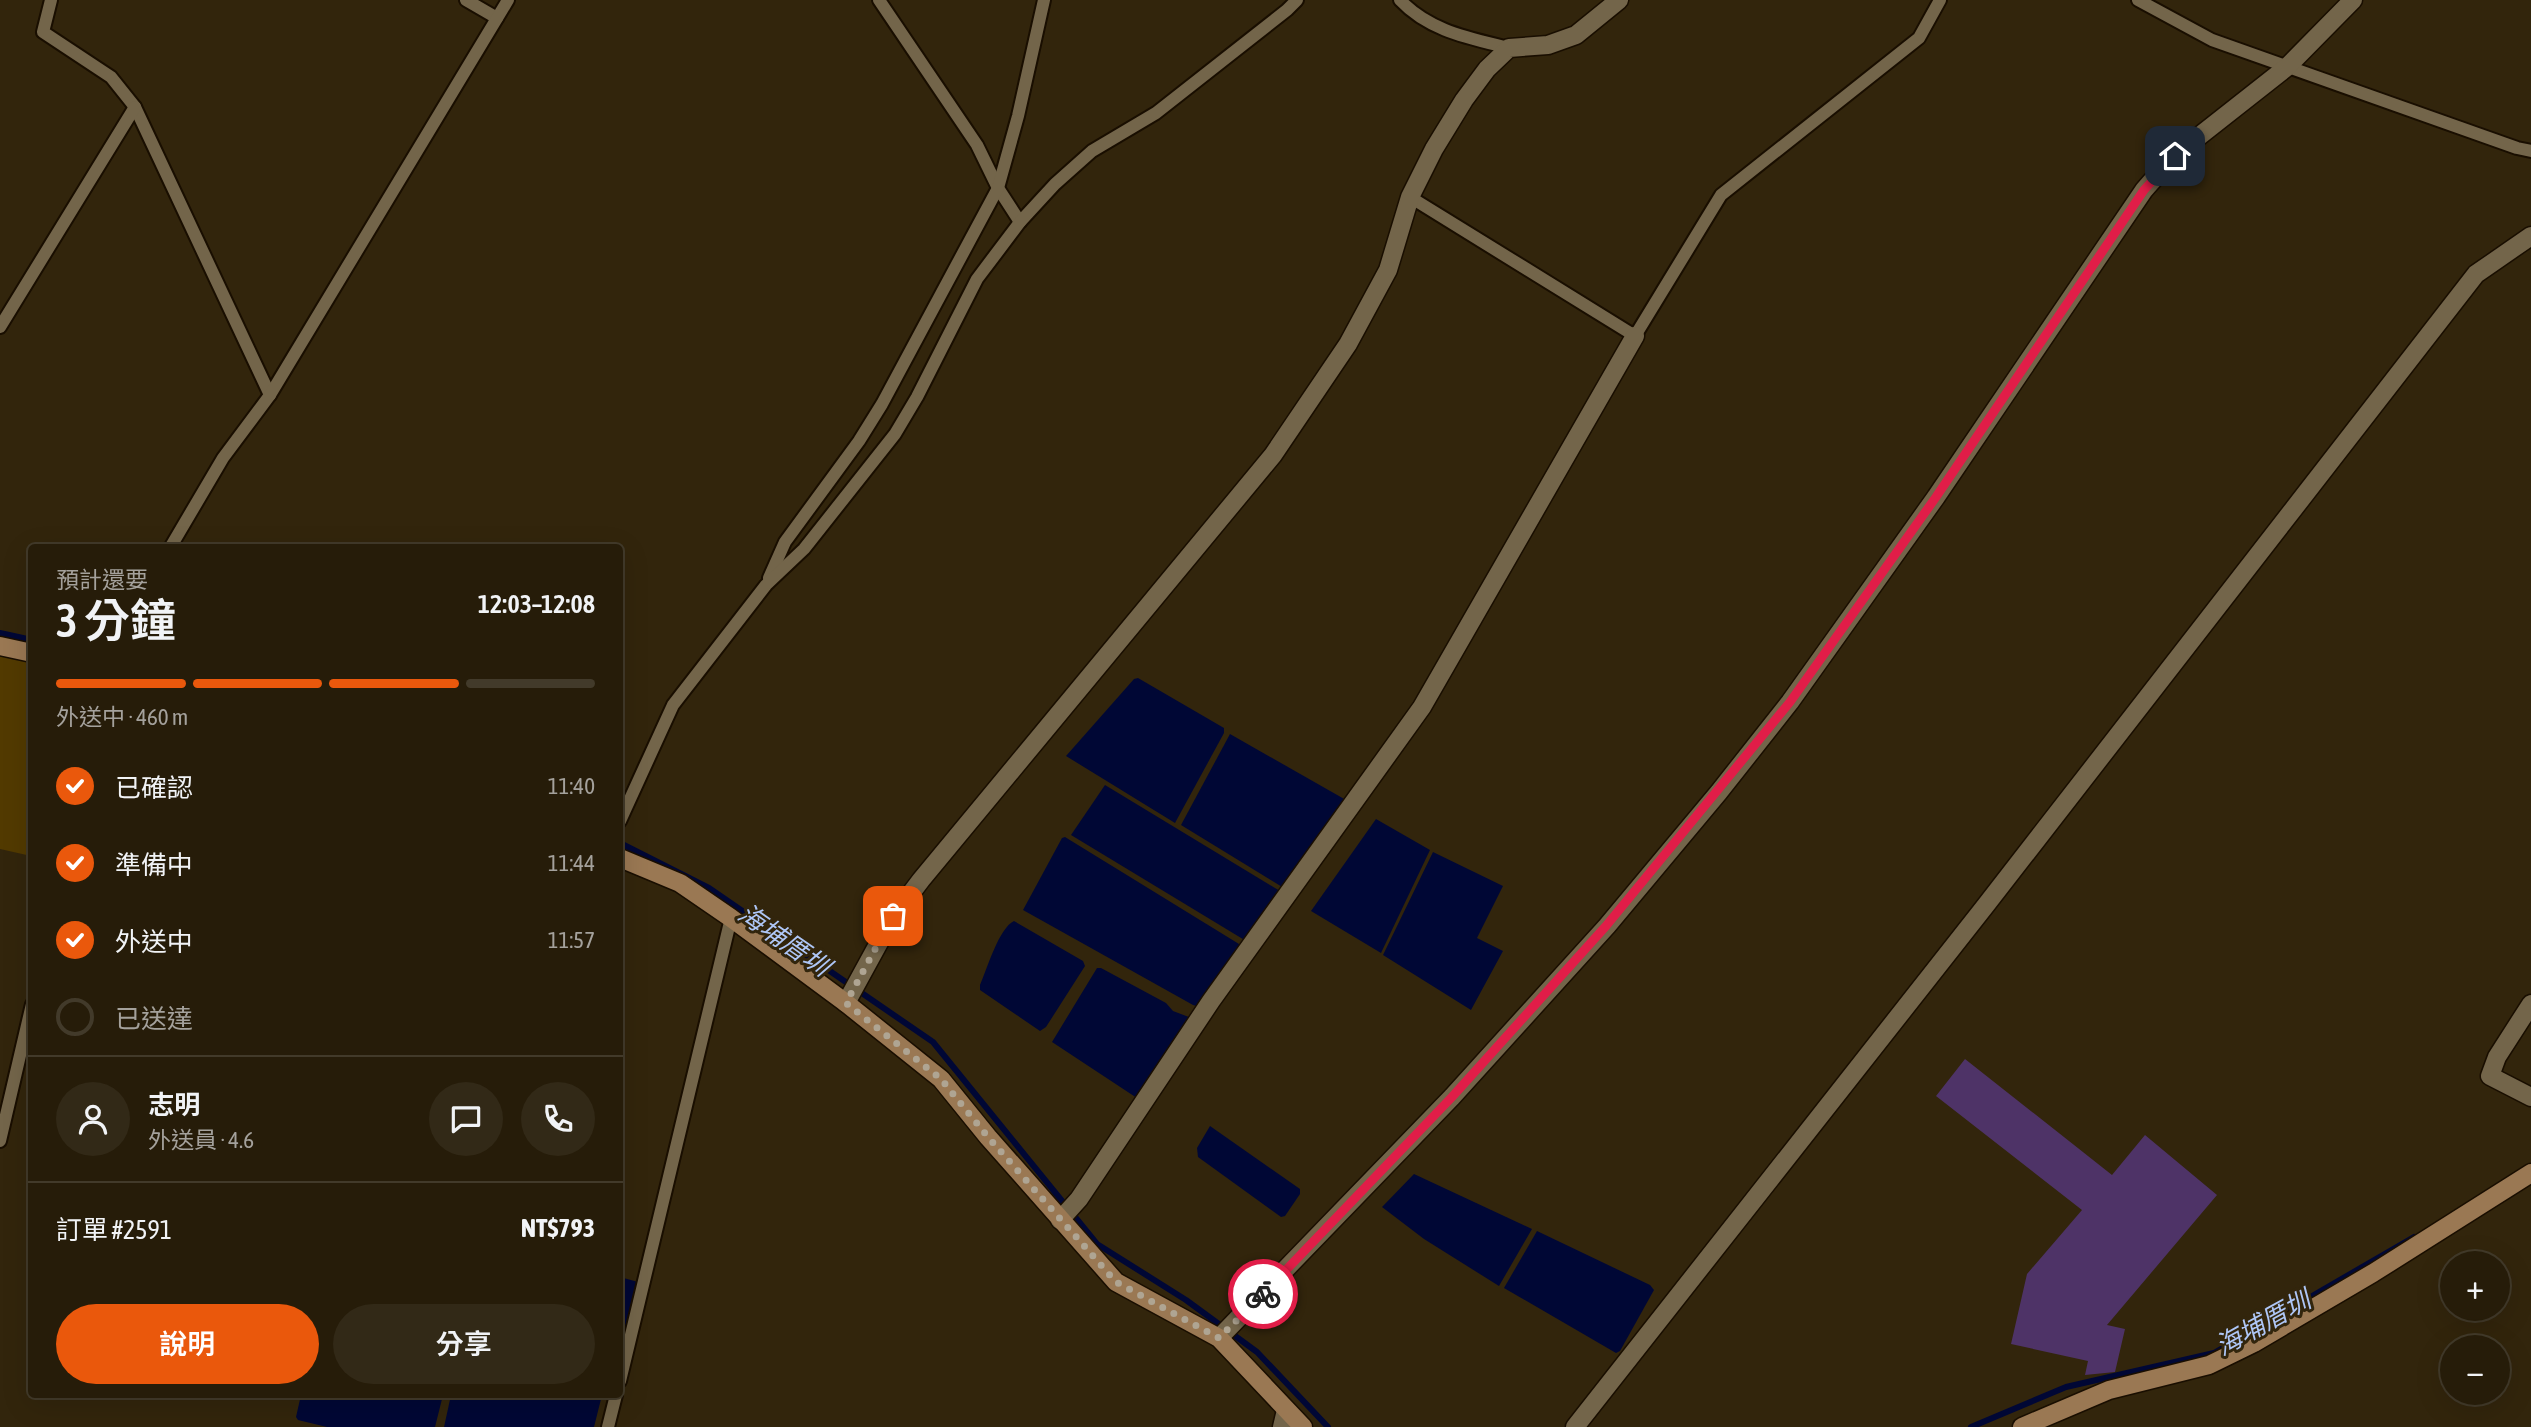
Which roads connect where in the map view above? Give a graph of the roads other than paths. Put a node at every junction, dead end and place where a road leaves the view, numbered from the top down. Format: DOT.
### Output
graph roads {
  1 [pos="51,0"];
  2 [pos="466,0"];
  3 [pos="508,0"];
  4 [pos="879,0"];
  5 [pos="1044,0"];
  6 [pos="1297,0"];
  7 [pos="1400,0"];
  8 [pos="1619,0"];
  9 [pos="1940,0"];
  10 [pos="2138,0"];
  11 [pos="2353,0"];
  12 [pos="497,18"];
  13 [pos="1509,48"];
  14 [pos="2287,67"];
  15 [pos="135,107"];
  16 [pos="2531,151"];
  17 [pos="998,188"];
  18 [pos="1410,197"];
  19 [pos="1020,222"];
  20 [pos="2531,236"];
  21 [pos="0,327"];
  22 [pos="1635,335"];
  23 [pos="270,395"];
  24 [pos="172,544"];
  25 [pos="766,585"];
  26 [pos="0,646"];
  27 [pos="28,652"];
  28 [pos="623,814"];
  29 [pos="623,860"];
  30 [pos="731,918"];
  31 [pos="846,1003"];
  32 [pos="2531,1004"];
  33 [pos="28,1021"];
  34 [pos="2531,1097"];
  35 [pos="0,1141"];
  36 [pos="2531,1173"];
  37 [pos="1060,1220"];
  38 [pos="1219,1338"];
  39 [pos="623,1368"];
  40 [pos="615,1398"];
  41 [pos="1284,1419"];
  42 [pos="608,1427"];
  43 [pos="1303,1427"];
  44 [pos="1575,1427"];
  45 [pos="2022,1427"];
  1 -- 15 [label="lane"];
  2 -- 12 [label="lane"];
  3 -- 12 [label="lane"];
  4 -- 17 [label="lane"];
  5 -- 17 [label="lane"];
  6 -- 19 [label="lane"];
  7 -- 13 [label="lane"];
  8 -- 13 [label="street"];
  9 -- 22 [label="lane"];
  10 -- 14 [label="lane"];
  11 -- 14 [label="street"];
  12 -- 23 [label="lane"];
  13 -- 18 [label="street"];
  14 -- 16 [label="lane"];
  14 -- 38 [label="street"];
  15 -- 21 [label="lane"];
  15 -- 23 [label="lane"];
  17 -- 19 [label="lane"];
  17 -- 25 [label="lane"];
  18 -- 22 [label="lane"];
  18 -- 31 [label="street"];
  19 -- 25 [label="lane"];
  20 -- 44 [label="street"];
  22 -- 37 [label="street"];
  23 -- 24 [label="lane"];
  25 -- 28 [label="lane"];
  26 -- 27 [label="street"];
  29 -- 30 [label="street"];
  30 -- 31 [label="street"];
  30 -- 39 [label="lane"];
  31 -- 37 [label="street"];
  32 -- 34 [label="street"];
  33 -- 35 [label="lane"];
  36 -- 45 [label="street"];
  37 -- 38 [label="street"];
  38 -- 41 [label="street"];
  40 -- 42 [label="lane"];
  41 -- 43 [label="street"];
}
